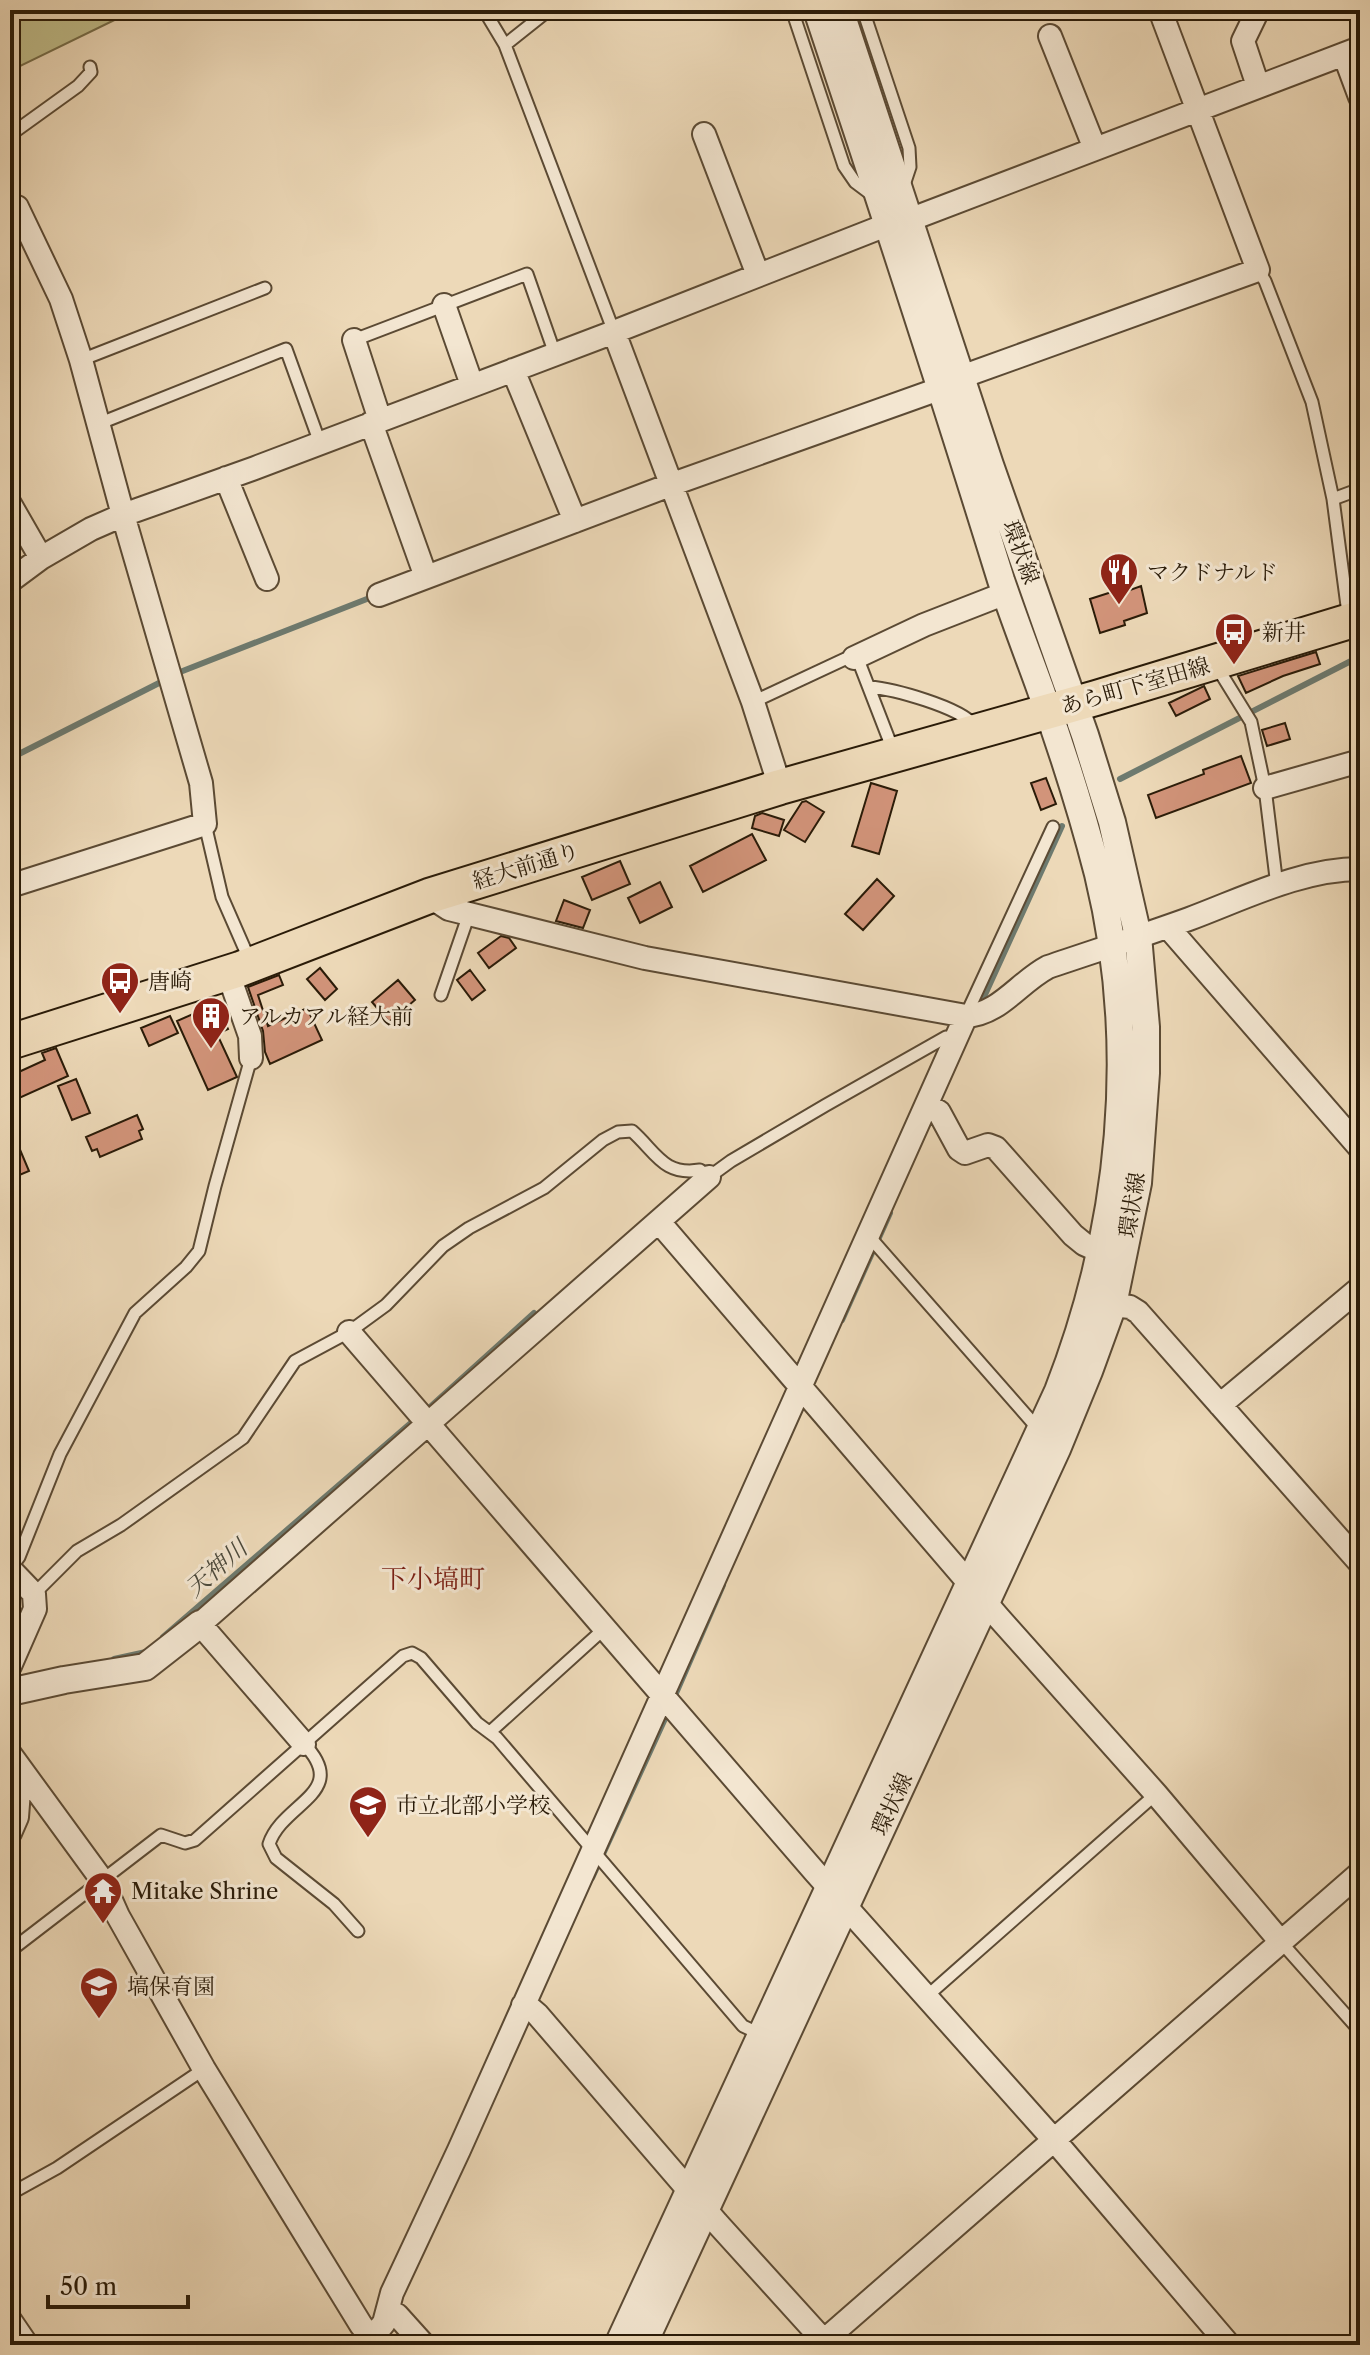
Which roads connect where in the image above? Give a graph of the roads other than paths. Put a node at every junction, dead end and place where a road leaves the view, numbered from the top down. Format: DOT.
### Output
graph roads {
  1 [pos="484,10"];
  2 [pos="549,10"];
  3 [pos="792,10"];
  4 [pos="817,10"];
  5 [pos="840,10"];
  6 [pos="863,10"];
  7 [pos="1160,10"];
  8 [pos="1258,10"];
  9 [pos="1050,36"];
  10 [pos="505,45"];
  11 [pos="1352,51"];
  12 [pos="90,67"];
  13 [pos="1258,86"];
  14 [pos="1360,97"];
  15 [pos="1198,109"];
  16 [pos="704,134"];
  17 [pos="10,135"];
  18 [pos="1095,149"];
  19 [pos="12,203"];
  20 [pos="895,210"];
  21 [pos="1258,270"];
  22 [pos="758,275"];
  23 [pos="265,288"];
  24 [pos="444,305"];
  25 [pos="614,332"];
  26 [pos="354,340"];
  27 [pos="555,354"];
  28 [pos="81,360"];
  29 [pos="513,370"];
  30 [pos="952,383"];
  31 [pos="472,385"];
  32 [pos="375,422"];
  33 [pos="98,424"];
  34 [pos="320,443"];
  35 [pos="226,478"];
  36 [pos="670,485"];
  37 [pos="1360,489"];
  38 [pos="1333,499"];
  39 [pos="10,504"];
  40 [pos="123,515"];
  41 [pos="575,521"];
  42 [pos="41,558"];
  43 [pos="426,577"];
  44 [pos="267,579"];
  45 [pos="10,581"];
  46 [pos="1006,593"];
  47 [pos="379,595"];
  48 [pos="1356,626"];
  49 [pos="856,658"];
  50 [pos="1215,662"];
  51 [pos="869,687"];
  52 [pos="753,702"];
  53 [pos="1062,708"];
  54 [pos="979,731"];
  55 [pos="895,755"];
  56 [pos="1360,761"];
  57 [pos="780,787"];
  58 [pos="1265,788"];
  59 [pos="205,824"];
  60 [pos="1053,827"];
  61 [pos="1360,869"];
  62 [pos="10,886"];
  63 [pos="1277,887"];
  64 [pos="429,896"];
  65 [pos="469,914"];
  66 [pos="1168,927"];
  67 [pos="1138,936"];
  68 [pos="1111,945"];
  69 [pos="240,969"];
  70 [pos="441,995"];
  71 [pos="966,1016"];
  72 [pos="955,1039"];
  73 [pos="10,1042"];
  74 [pos="251,1058"];
  75 [pos="927,1105"];
  76 [pos="1360,1148"];
  77 [pos="709,1177"];
  78 [pos="659,1222"];
  79 [pos="867,1234"];
  80 [pos="1102,1252"];
  81 [pos="1360,1288"];
  82 [pos="1113,1305"];
  83 [pos="349,1332"];
  84 [pos="800,1387"];
  85 [pos="1220,1405"];
  86 [pos="428,1424"];
  87 [pos="1041,1431"];
  88 [pos="1360,1563"];
  89 [pos="10,1569"];
  90 [pos="978,1592"];
  91 [pos="34,1594"];
  92 [pos="200,1624"];
  93 [pos="605,1628"];
  94 [pos="10,1666"];
  95 [pos="10,1692"];
  96 [pos="662,1695"];
  97 [pos="490,1732"];
  98 [pos="304,1744"];
  99 [pos="10,1754"];
  100 [pos="24,1774"];
  101 [pos="1156,1794"];
  102 [pos="10,1833"];
  103 [pos="592,1851"];
  104 [pos="1360,1873"];
  105 [pos="102,1880"];
  106 [pos="837,1897"];
  107 [pos="358,1931"];
  108 [pos="1281,1942"];
  109 [pos="10,1951"];
  110 [pos="926,1997"];
  111 [pos="523,2005"];
  112 [pos="1360,2031"];
  113 [pos="760,2035"];
  114 [pos="204,2069"];
  115 [pos="1054,2140"];
  116 [pos="10,2194"];
  117 [pos="698,2200"];
  118 [pos="388,2312"];
  119 [pos="10,2320"];
  120 [pos="369,2342"];
  121 [pos="823,2344"];
  122 [pos="27,2345"];
  123 [pos="424,2345"];
  124 [pos="618,2345"];
  125 [pos="643,2345"];
  126 [pos="1229,2345"];
  1 -- 10 [label="lane"];
  2 -- 10 [label="lane"];
  3 -- 20 [label="lane"];
  4 -- 20 [label="street, 環状線"];
  5 -- 20 [label="street, 環状線"];
  6 -- 20 [label="lane"];
  7 -- 15 [label="street"];
  8 -- 13 [label="street"];
  9 -- 18 [label="street"];
  10 -- 25 [label="lane"];
  11 -- 13 [label="street"];
  11 -- 14 [label="street"];
  12 -- 17 [label="lane"];
  13 -- 15 [label="street"];
  15 -- 18 [label="street"];
  15 -- 21 [label="street"];
  16 -- 22 [label="street"];
  18 -- 20 [label="street"];
  19 -- 28 [label="street"];
  20 -- 22 [label="street"];
  20 -- 30 [label="street, 環状線"];
  21 -- 30 [label="street"];
  21 -- 38 [label="lane"];
  22 -- 25 [label="street"];
  23 -- 28 [label="lane"];
  24 -- 26 [label="lane"];
  24 -- 27 [label="lane"];
  24 -- 31 [label="street"];
  25 -- 27 [label="street"];
  25 -- 36 [label="street"];
  26 -- 32 [label="street"];
  27 -- 29 [label="street"];
  28 -- 33 [label="street"];
  29 -- 31 [label="street"];
  29 -- 41 [label="street"];
  30 -- 36 [label="street"];
  30 -- 46 [label="street, 環状線"];
  30 -- 53 [label="street, 環状線"];
  31 -- 32 [label="street"];
  32 -- 34 [label="street"];
  32 -- 43 [label="street"];
  33 -- 34 [label="lane"];
  33 -- 40 [label="street"];
  34 -- 35 [label="street"];
  35 -- 40 [label="street"];
  35 -- 44 [label="street"];
  36 -- 41 [label="street"];
  36 -- 52 [label="street"];
  37 -- 38 [label="lane"];
  38 -- 48 [label="lane"];
  39 -- 42 [label="street"];
  40 -- 42 [label="street"];
  40 -- 59 [label="street"];
  41 -- 43 [label="street"];
  42 -- 45 [label="street"];
  43 -- 47 [label="street"];
  46 -- 49 [label="street"];
  46 -- 53 [label="street, 環状線"];
  48 -- 50 [label="main road, あら町下室田線"];
  49 -- 51 [label="lane"];
  49 -- 52 [label="lane"];
  50 -- 53 [label="main road, あら町下室田線"];
  50 -- 58 [label="lane"];
  51 -- 54 [label="lane"];
  51 -- 55 [label="lane"];
  52 -- 57 [label="street"];
  53 -- 54 [label="main road, 経大前通り"];
  53 -- 67 [label="street, 環状線"];
  53 -- 68 [label="street, 環状線"];
  54 -- 55 [label="main road, 経大前通り"];
  55 -- 57 [label="main road, 経大前通り"];
  56 -- 58 [label="street"];
  57 -- 64 [label="main road, 経大前通り"];
  58 -- 63 [label="lane"];
  59 -- 62 [label="street"];
  59 -- 69 [label="lane"];
  60 -- 71 [label="lane"];
  61 -- 63 [label="street"];
  63 -- 66 [label="street"];
  64 -- 65 [label="street"];
  64 -- 69 [label="main road, 経大前通り"];
  65 -- 70 [label="lane"];
  65 -- 71 [label="street"];
  66 -- 67 [label="street"];
  66 -- 76 [label="street"];
  67 -- 68 [label="street"];
  67 -- 82 [label="street, 環状線"];
  68 -- 71 [label="street"];
  68 -- 80 [label="street, 環状線"];
  69 -- 73 [label="main road, 経大前通り"];
  69 -- 74 [label="street"];
  71 -- 72 [label="street"];
  72 -- 75 [label="street"];
  72 -- 77 [label="lane"];
  74 -- 89 [label="lane"];
  75 -- 79 [label="street"];
  75 -- 80 [label="street"];
  77 -- 78 [label="street"];
  77 -- 83 [label="lane"];
  78 -- 84 [label="street"];
  78 -- 86 [label="street"];
  79 -- 84 [label="street"];
  79 -- 87 [label="lane"];
  80 -- 87 [label="street, 環状線"];
  81 -- 85 [label="street"];
  82 -- 85 [label="street"];
  82 -- 90 [label="street, 環状線"];
  83 -- 86 [label="street"];
  83 -- 91 [label="lane"];
  84 -- 90 [label="street"];
  84 -- 96 [label="street"];
  85 -- 88 [label="street"];
  86 -- 92 [label="street"];
  86 -- 93 [label="street"];
  87 -- 90 [label="street, 環状線"];
  89 -- 91 [label="street"];
  90 -- 101 [label="street"];
  90 -- 106 [label="street, 環状線"];
  91 -- 94 [label="street"];
  92 -- 95 [label="street"];
  92 -- 98 [label="street"];
  93 -- 96 [label="street"];
  93 -- 97 [label="lane"];
  96 -- 103 [label="street"];
  96 -- 106 [label="street"];
  97 -- 98 [label="lane"];
  97 -- 103 [label="lane"];
  98 -- 105 [label="lane"];
  98 -- 107 [label="lane"];
  99 -- 100 [label="street"];
  100 -- 102 [label="street"];
  100 -- 105 [label="street"];
  101 -- 108 [label="street"];
  101 -- 110 [label="lane"];
  103 -- 111 [label="street"];
  103 -- 113 [label="lane"];
  104 -- 108 [label="street"];
  105 -- 109 [label="lane"];
  105 -- 114 [label="street"];
  106 -- 110 [label="street"];
  106 -- 113 [label="street, 環状線"];
  106 -- 117 [label="street, 環状線"];
  108 -- 112 [label="lane"];
  108 -- 115 [label="street"];
  110 -- 115 [label="street"];
  111 -- 117 [label="street"];
  111 -- 118 [label="street"];
  113 -- 117 [label="street, 環状線"];
  114 -- 116 [label="lane"];
  114 -- 120 [label="street"];
  115 -- 121 [label="street"];
  115 -- 126 [label="street"];
  117 -- 121 [label="street"];
  117 -- 124 [label="street, 環状線"];
  117 -- 125 [label="street, 環状線"];
  118 -- 120 [label="street"];
  118 -- 123 [label="street"];
  119 -- 122 [label="street"];
}
